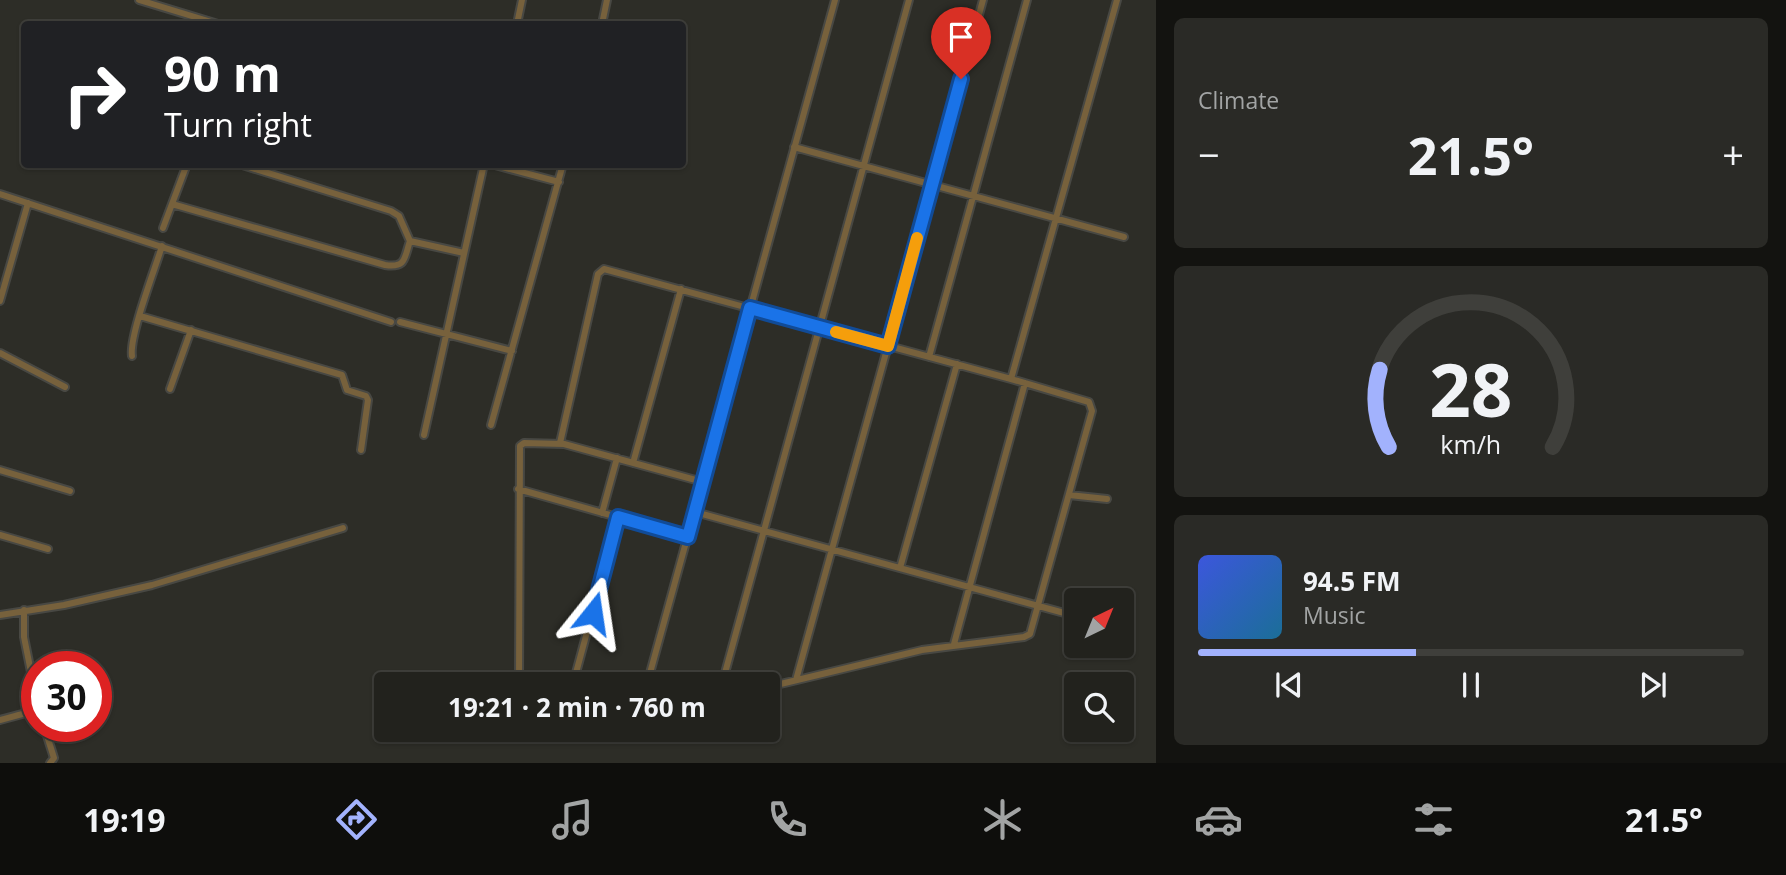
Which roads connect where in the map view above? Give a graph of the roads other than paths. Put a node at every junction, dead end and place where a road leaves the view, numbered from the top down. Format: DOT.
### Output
graph roads {
  1 [pos="139,0"];
  2 [pos="522,0"];
  3 [pos="607,0"];
  4 [pos="835,0"];
  5 [pos="909,0"];
  6 [pos="983,0"];
  7 [pos="1027,0"];
  8 [pos="1118,0"];
  9 [pos="208,21"];
  10 [pos="518,21"];
  11 [pos="603,21"];
  12 [pos="794,147"];
  13 [pos="863,166"];
  14 [pos="186,168"];
  15 [pos="252,168"];
  16 [pos="483,168"];
  17 [pos="506,168"];
  18 [pos="562,168"];
  19 [pos="559,182"];
  20 [pos="932,185"];
  21 [pos="0,194"];
  22 [pos="973,196"];
  23 [pos="28,203"];
  24 [pos="172,204"];
  25 [pos="1056,218"];
  26 [pos="163,228"];
  27 [pos="1124,237"];
  28 [pos="410,241"];
  29 [pos="162,246"];
  30 [pos="464,253"];
  31 [pos="681,289"];
  32 [pos="0,302"];
  33 [pos="750,308"];
  34 [pos="140,316"];
  35 [pos="391,322"];
  36 [pos="400,322"];
  37 [pos="819,327"];
  38 [pos="191,330"];
  39 [pos="446,333"];
  40 [pos="888,346"];
  41 [pos="512,351"];
  42 [pos="0,353"];
  43 [pos="132,356"];
  44 [pos="929,357"];
  45 [pos="957,364"];
  46 [pos="1011,379"];
  47 [pos="1025,383"];
  48 [pos="65,387"];
  49 [pos="170,389"];
  50 [pos="491,425"];
  51 [pos="424,435"];
  52 [pos="560,443"];
  53 [pos="361,450"];
  54 [pos="617,458"];
  55 [pos="633,463"];
  56 [pos="0,470"];
  57 [pos="703,482"];
  58 [pos="518,489"];
  59 [pos="71,491"];
  60 [pos="1069,495"];
  61 [pos="1107,499"];
  62 [pos="695,512"];
  63 [pos="602,513"];
  64 [pos="618,517"];
  65 [pos="343,527"];
  66 [pos="764,531"];
  67 [pos="0,535"];
  68 [pos="688,537"];
  69 [pos="48,549"];
  70 [pos="832,549"];
  71 [pos="900,568"];
  72 [pos="970,587"];
  73 [pos="1039,606"];
  74 [pos="24,610"];
  75 [pos="1064,613"];
  76 [pos="0,615"];
  77 [pos="954,645"];
  78 [pos="27,651"];
  79 [pos="519,672"];
  80 [pos="576,672"];
  81 [pos="650,672"];
  82 [pos="725,672"];
  83 [pos="796,680"];
  84 [pos="780,684"];
  85 [pos="21,714"];
  86 [pos="0,720"];
  87 [pos="49,742"];
  88 [pos="50,763"];
  1 -- 9 [label="street"];
  2 -- 10 [label="street"];
  3 -- 11 [label="street"];
  4 -- 12 [label="street"];
  5 -- 13 [label="street"];
  6 -- 20 [label="street"];
  7 -- 22 [label="street"];
  8 -- 25 [label="street"];
  12 -- 13 [label="street"];
  12 -- 33 [label="street"];
  13 -- 20 [label="street"];
  13 -- 37 [label="street"];
  14 -- 24 [label="street"];
  15 -- 28 [label="street"];
  16 -- 30 [label="street"];
  17 -- 19 [label="street"];
  18 -- 19 [label="street"];
  19 -- 41 [label="street"];
  20 -- 22 [label="street"];
  20 -- 40 [label="street"];
  21 -- 23 [label="street"];
  22 -- 25 [label="street"];
  22 -- 44 [label="street"];
  23 -- 29 [label="street"];
  23 -- 32 [label="street"];
  24 -- 26 [label="street"];
  24 -- 28 [label="street"];
  25 -- 27 [label="street"];
  25 -- 46 [label="street"];
  28 -- 30 [label="street"];
  29 -- 34 [label="street"];
  29 -- 35 [label="street"];
  30 -- 39 [label="street"];
  31 -- 33 [label="street"];
  31 -- 52 [label="street"];
  31 -- 55 [label="street"];
  33 -- 37 [label="street"];
  33 -- 57 [label="street"];
  34 -- 38 [label="street"];
  34 -- 43 [label="street"];
  36 -- 39 [label="street"];
  37 -- 40 [label="street"];
  37 -- 66 [label="street"];
  38 -- 49 [label="street"];
  38 -- 53 [label="street"];
  39 -- 41 [label="street"];
  39 -- 51 [label="street"];
  40 -- 44 [label="street"];
  40 -- 70 [label="street"];
  41 -- 50 [label="street"];
  42 -- 48 [label="street"];
  44 -- 45 [label="street"];
  45 -- 46 [label="street"];
  45 -- 71 [label="street"];
  46 -- 47 [label="street"];
  47 -- 60 [label="street"];
  47 -- 72 [label="street"];
  52 -- 54 [label="street"];
  52 -- 58 [label="street"];
  54 -- 55 [label="street"];
  54 -- 63 [label="street"];
  55 -- 57 [label="street"];
  56 -- 59 [label="street"];
  57 -- 62 [label="street"];
  58 -- 63 [label="street"];
  58 -- 79 [label="street"];
  60 -- 61 [label="street"];
  60 -- 73 [label="street"];
  62 -- 66 [label="street"];
  62 -- 68 [label="street"];
  63 -- 64 [label="street"];
  64 -- 68 [label="street"];
  64 -- 80 [label="street"];
  65 -- 74 [label="street"];
  66 -- 70 [label="street"];
  66 -- 82 [label="street"];
  67 -- 69 [label="street"];
  68 -- 81 [label="street"];
  70 -- 71 [label="street"];
  70 -- 83 [label="street"];
  71 -- 72 [label="street"];
  72 -- 73 [label="street"];
  72 -- 77 [label="street"];
  73 -- 75 [label="street"];
  73 -- 77 [label="street"];
  74 -- 76 [label="street"];
  74 -- 78 [label="street"];
  77 -- 83 [label="street"];
  83 -- 84 [label="street"];
  85 -- 86 [label="street"];
  87 -- 88 [label="street"];
}
